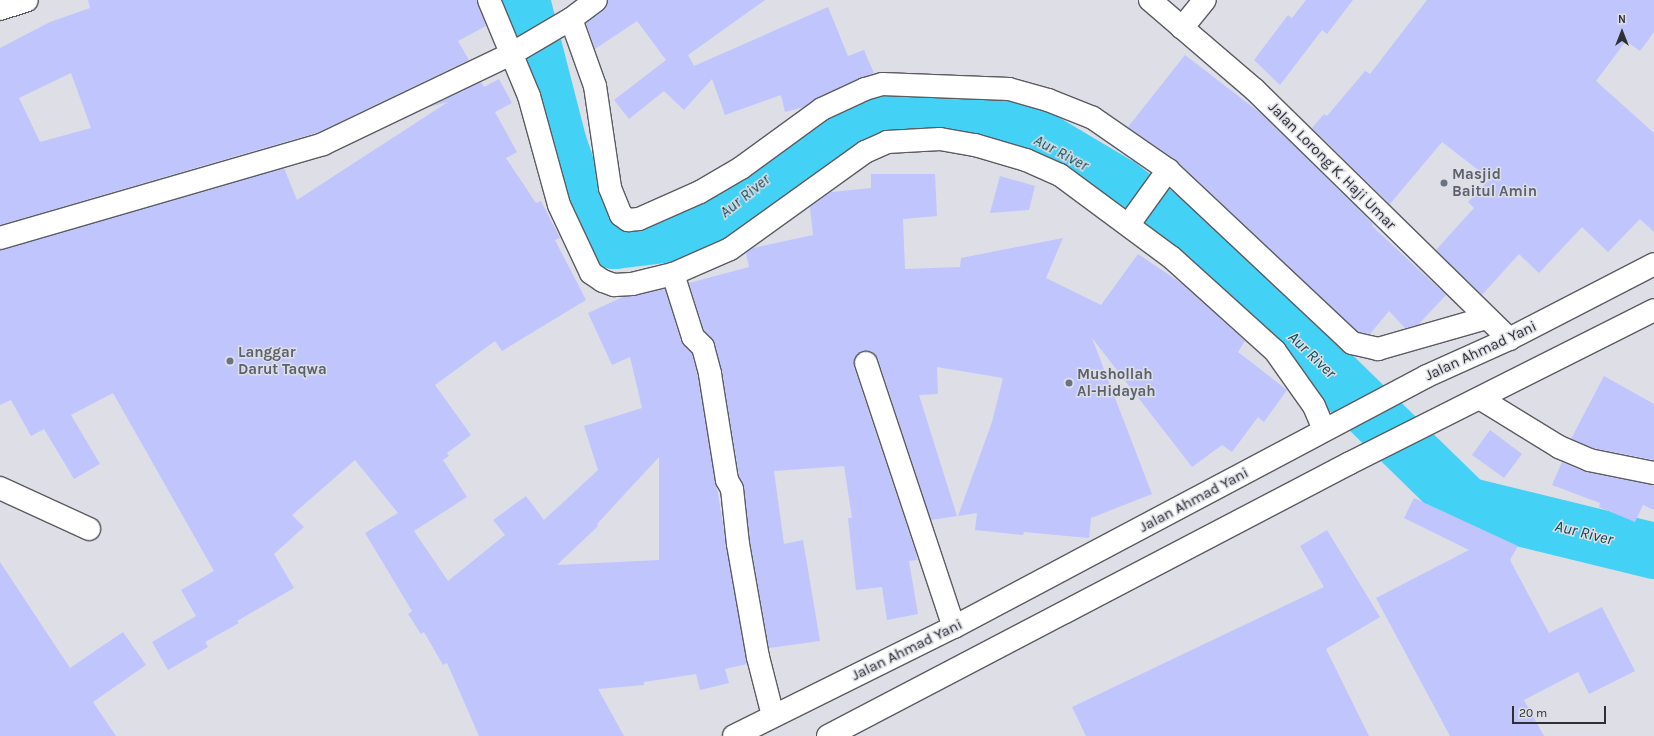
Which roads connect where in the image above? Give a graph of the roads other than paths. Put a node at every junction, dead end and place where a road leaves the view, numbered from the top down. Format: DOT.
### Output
graph roads {
  1 [pos="26,0"];
  2 [pos="489,0"];
  3 [pos="596,0"];
  4 [pos="1150,0"];
  5 [pos="1205,0"];
  6 [pos="0,9"];
  7 [pos="566,22"];
  8 [pos="1182,28"];
  9 [pos="515,51"];
  10 [pos="1165,173"];
  11 [pos="1134,217"];
  12 [pos="0,238"];
  13 [pos="1654,264"];
  14 [pos="673,274"];
  15 [pos="1654,310"];
  16 [pos="1486,318"];
  17 [pos="1509,339"];
  18 [pos="866,363"];
  19 [pos="1480,399"];
  20 [pos="1326,429"];
  21 [pos="1654,473"];
  22 [pos="0,488"];
  23 [pos="89,529"];
  24 [pos="954,628"];
  25 [pos="773,716"];
  26 [pos="734,736"];
  27 [pos="828,736"];
  1 -- 6 [label="main road"];
  2 -- 9 [label="main road"];
  3 -- 7 [label="main road"];
  4 -- 8 [label="main road, Jalan Lorong K. Haji Umar"];
  5 -- 8 [label="main road"];
  7 -- 9 [label="main road"];
  7 -- 10 [label="main road"];
  8 -- 16 [label="main road, Jalan Lorong K. Haji Umar"];
  9 -- 12 [label="main road"];
  9 -- 14 [label="main road"];
  10 -- 11 [label="main road"];
  10 -- 16 [label="main road"];
  11 -- 14 [label="main road"];
  11 -- 20 [label="main road"];
  13 -- 17 [label="main road, Jalan Ahmad Yani"];
  14 -- 25 [label="main road"];
  15 -- 19 [label="main road"];
  16 -- 17 [label="main road, Jalan Lorong K. Haji Umar"];
  17 -- 20 [label="main road, Jalan Ahmad Yani"];
  18 -- 24 [label="main road"];
  19 -- 21 [label="main road"];
  19 -- 27 [label="main road"];
  20 -- 24 [label="main road, Jalan Ahmad Yani"];
  22 -- 23 [label="main road"];
  24 -- 25 [label="main road, Jalan Ahmad Yani"];
  25 -- 26 [label="main road, Jalan Ahmad Yani"];
}
